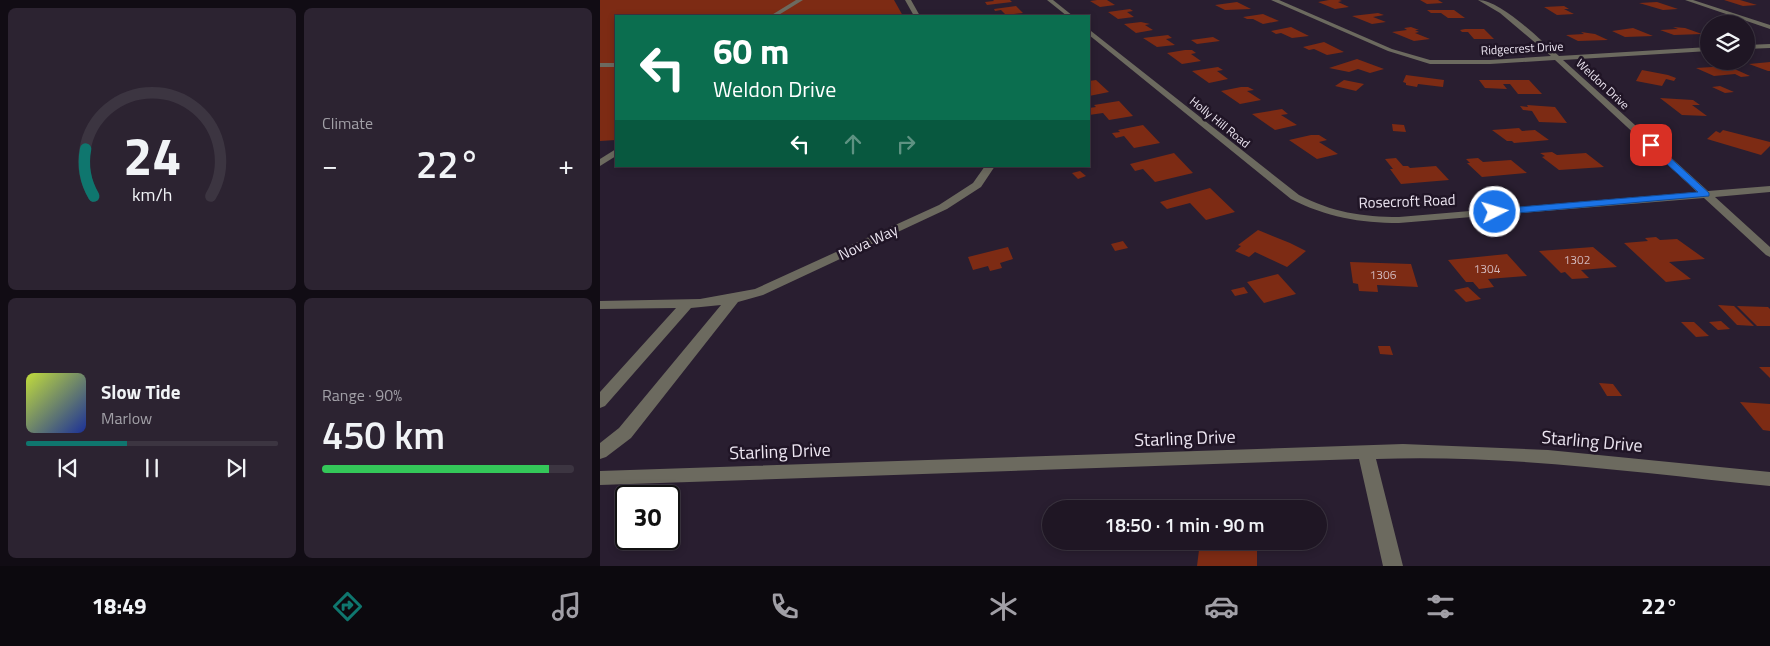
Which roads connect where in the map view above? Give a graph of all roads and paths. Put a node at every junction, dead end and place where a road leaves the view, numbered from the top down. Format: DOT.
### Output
graph roads {
  1 [pos="800,0"];
  2 [pos="908,0"];
  3 [pos="1050,0"];
  4 [pos="1274,0"];
  5 [pos="1481,0"];
  6 [pos="1688,0"];
  7 [pos="775,15"];
  8 [pos="916,15"];
  9 [pos="1069,15"];
  10 [pos="1770,27"];
  11 [pos="1090,33"];
  12 [pos="1770,46"];
  13 [pos="1755,47"];
  14 [pos="1700,50"];
  15 [pos="1557,58"];
  16 [pos="600,65"];
  17 [pos="615,65"];
  18 [pos="615,153"];
  19 [pos="600,163"];
  20 [pos="990,167"];
  21 [pos="1770,189"];
  22 [pos="1705,194"];
  23 [pos="1345,217"];
  24 [pos="1770,253"];
  25 [pos="733,299"];
  26 [pos="688,303"];
  27 [pos="600,305"];
  28 [pos="600,402"];
  29 [pos="600,452"];
  30 [pos="1366,452"];
  31 [pos="600,478"];
  32 [pos="1770,479"];
  33 [pos="1393,566"];
  1 -- 7 [label="street"];
  2 -- 8 [label="street"];
  3 -- 9 [label="street"];
  4 -- 15 [label="street, Ridgecrest Drive"];
  5 -- 15 [label="street, Weldon Drive"];
  6 -- 10 [label="street"];
  11 -- 23 [label="street, Holly Hill Road"];
  12 -- 13 [label="street"];
  14 -- 15 [label="street, Ridgecrest Drive"];
  15 -- 22 [label="street, Weldon Drive"];
  16 -- 17 [label="street"];
  18 -- 19 [label="street"];
  20 -- 25 [label="street, Nova Way"];
  21 -- 22 [label="street, Rosecroft Road"];
  22 -- 23 [label="street, Rosecroft Road"];
  22 -- 24 [label="street, Weldon Drive"];
  25 -- 26 [label="street, Nova Way"];
  25 -- 29 [label="street"];
  26 -- 27 [label="street, Nova Way"];
  26 -- 28 [label="street"];
  30 -- 31 [label="street, Starling Drive"];
  30 -- 32 [label="street, Starling Drive"];
  30 -- 33 [label="street"];
}
